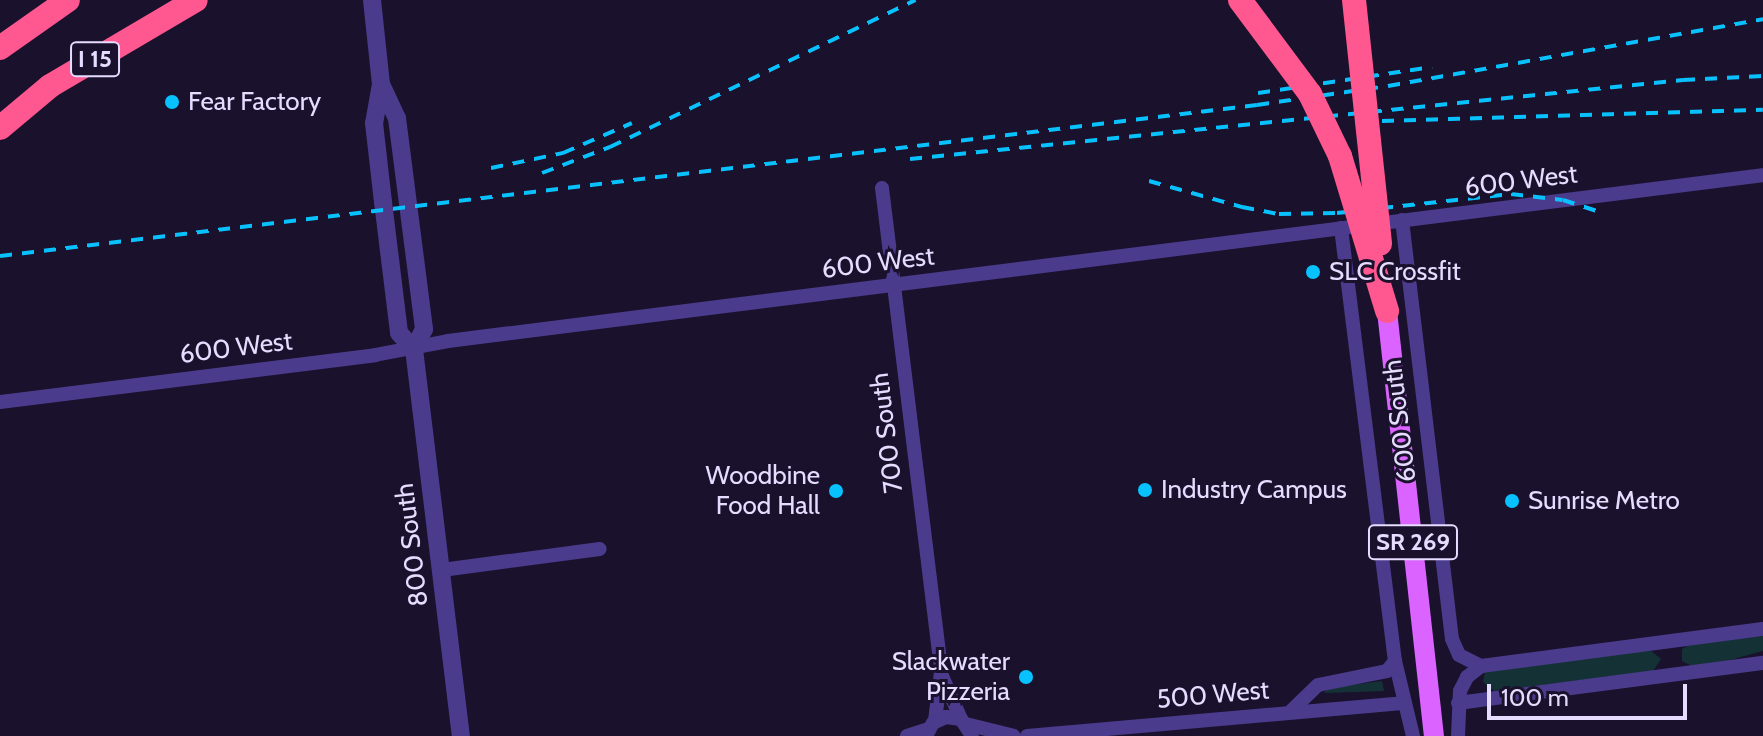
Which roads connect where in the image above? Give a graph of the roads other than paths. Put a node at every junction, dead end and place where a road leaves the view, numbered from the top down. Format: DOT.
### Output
graph roads {
  1 [pos="68,0"];
  2 [pos="196,0"];
  3 [pos="372,0"];
  4 [pos="1240,0"];
  5 [pos="1354,0"];
  6 [pos="0,48"];
  7 [pos="0,128"];
  8 [pos="1763,175"];
  9 [pos="882,188"];
  10 [pos="1402,220"];
  11 [pos="1341,228"];
  12 [pos="893,285"];
  13 [pos="1387,311"];
  14 [pos="414,349"];
  15 [pos="0,402"];
  16 [pos="600,549"];
  17 [pos="442,570"];
  18 [pos="1763,629"];
  19 [pos="1395,661"];
  20 [pos="1763,663"];
  21 [pos="1481,666"];
  22 [pos="941,672"];
  23 [pos="1403,703"];
  24 [pos="1458,703"];
  25 [pos="1291,711"];
  26 [pos="966,726"];
  27 [pos="930,729"];
  28 [pos="461,736"];
  29 [pos="907,736"];
  30 [pos="1014,736"];
  31 [pos="1027,736"];
  32 [pos="1413,736"];
  33 [pos="1434,736"];
  34 [pos="1458,736"];
  1 -- 6 [label="highway, I 15"];
  2 -- 7 [label="highway, I 15"];
  3 -- 14 [label="street, 800 South"];
  4 -- 13 [label="highway, bridge"];
  5 -- 13 [label="highway, bridge"];
  8 -- 10 [label="street, 600 West"];
  9 -- 12 [label="street, 700 South"];
  10 -- 11 [label="street, 600 West"];
  10 -- 21 [label="street, 600 South"];
  11 -- 12 [label="street, 600 West"];
  11 -- 19 [label="street, 600 South"];
  12 -- 14 [label="street, 600 West"];
  12 -- 22 [label="street, 700 South"];
  13 -- 33 [label="main road, 600 South / SR 269"];
  14 -- 15 [label="street, 600 West"];
  14 -- 17 [label="street, 800 South"];
  16 -- 17 [label="street"];
  17 -- 28 [label="street, 800 South"];
  18 -- 21 [label="street"];
  19 -- 23 [label="street, 600 South"];
  19 -- 25 [label="street"];
  20 -- 24 [label="street"];
  21 -- 24 [label="street"];
  22 -- 26 [label="street, 700 South"];
  22 -- 27 [label="street, 700 South"];
  23 -- 25 [label="street, 500 West"];
  23 -- 32 [label="street, 600 South"];
  24 -- 34 [label="street"];
  25 -- 31 [label="street, 500 West"];
  26 -- 27 [label="street"];
  26 -- 30 [label="street"];
  27 -- 29 [label="street"];
}
